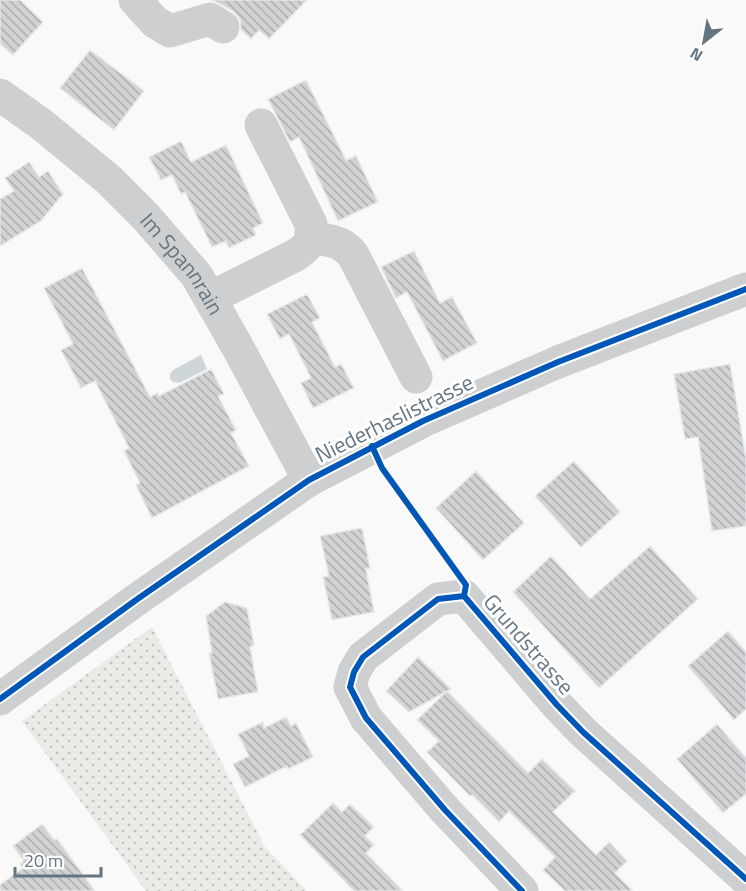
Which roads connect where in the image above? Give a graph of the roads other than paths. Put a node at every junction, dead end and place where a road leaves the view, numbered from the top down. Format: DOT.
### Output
graph roads {
  1 [pos="135,0"];
  2 [pos="224,27"];
  3 [pos="0,95"];
  4 [pos="261,124"];
  5 [pos="312,237"];
  6 [pos="746,289"];
  7 [pos="210,298"];
  8 [pos="416,376"];
  9 [pos="309,480"];
  10 [pos="0,699"];
  11 [pos="746,879"];
  12 [pos="522,891"];
  1 -- 2 [label="street"];
  3 -- 7 [label="street, Im Spannrain"];
  4 -- 5 [label="street"];
  5 -- 7 [label="street"];
  5 -- 8 [label="street"];
  6 -- 9 [label="street, Niederhaslistrasse"];
  7 -- 9 [label="street, Im Spannrain"];
  9 -- 10 [label="street, Niederhaslistrasse"];
  11 -- 12 [label="street, Grundstrasse"];
}
